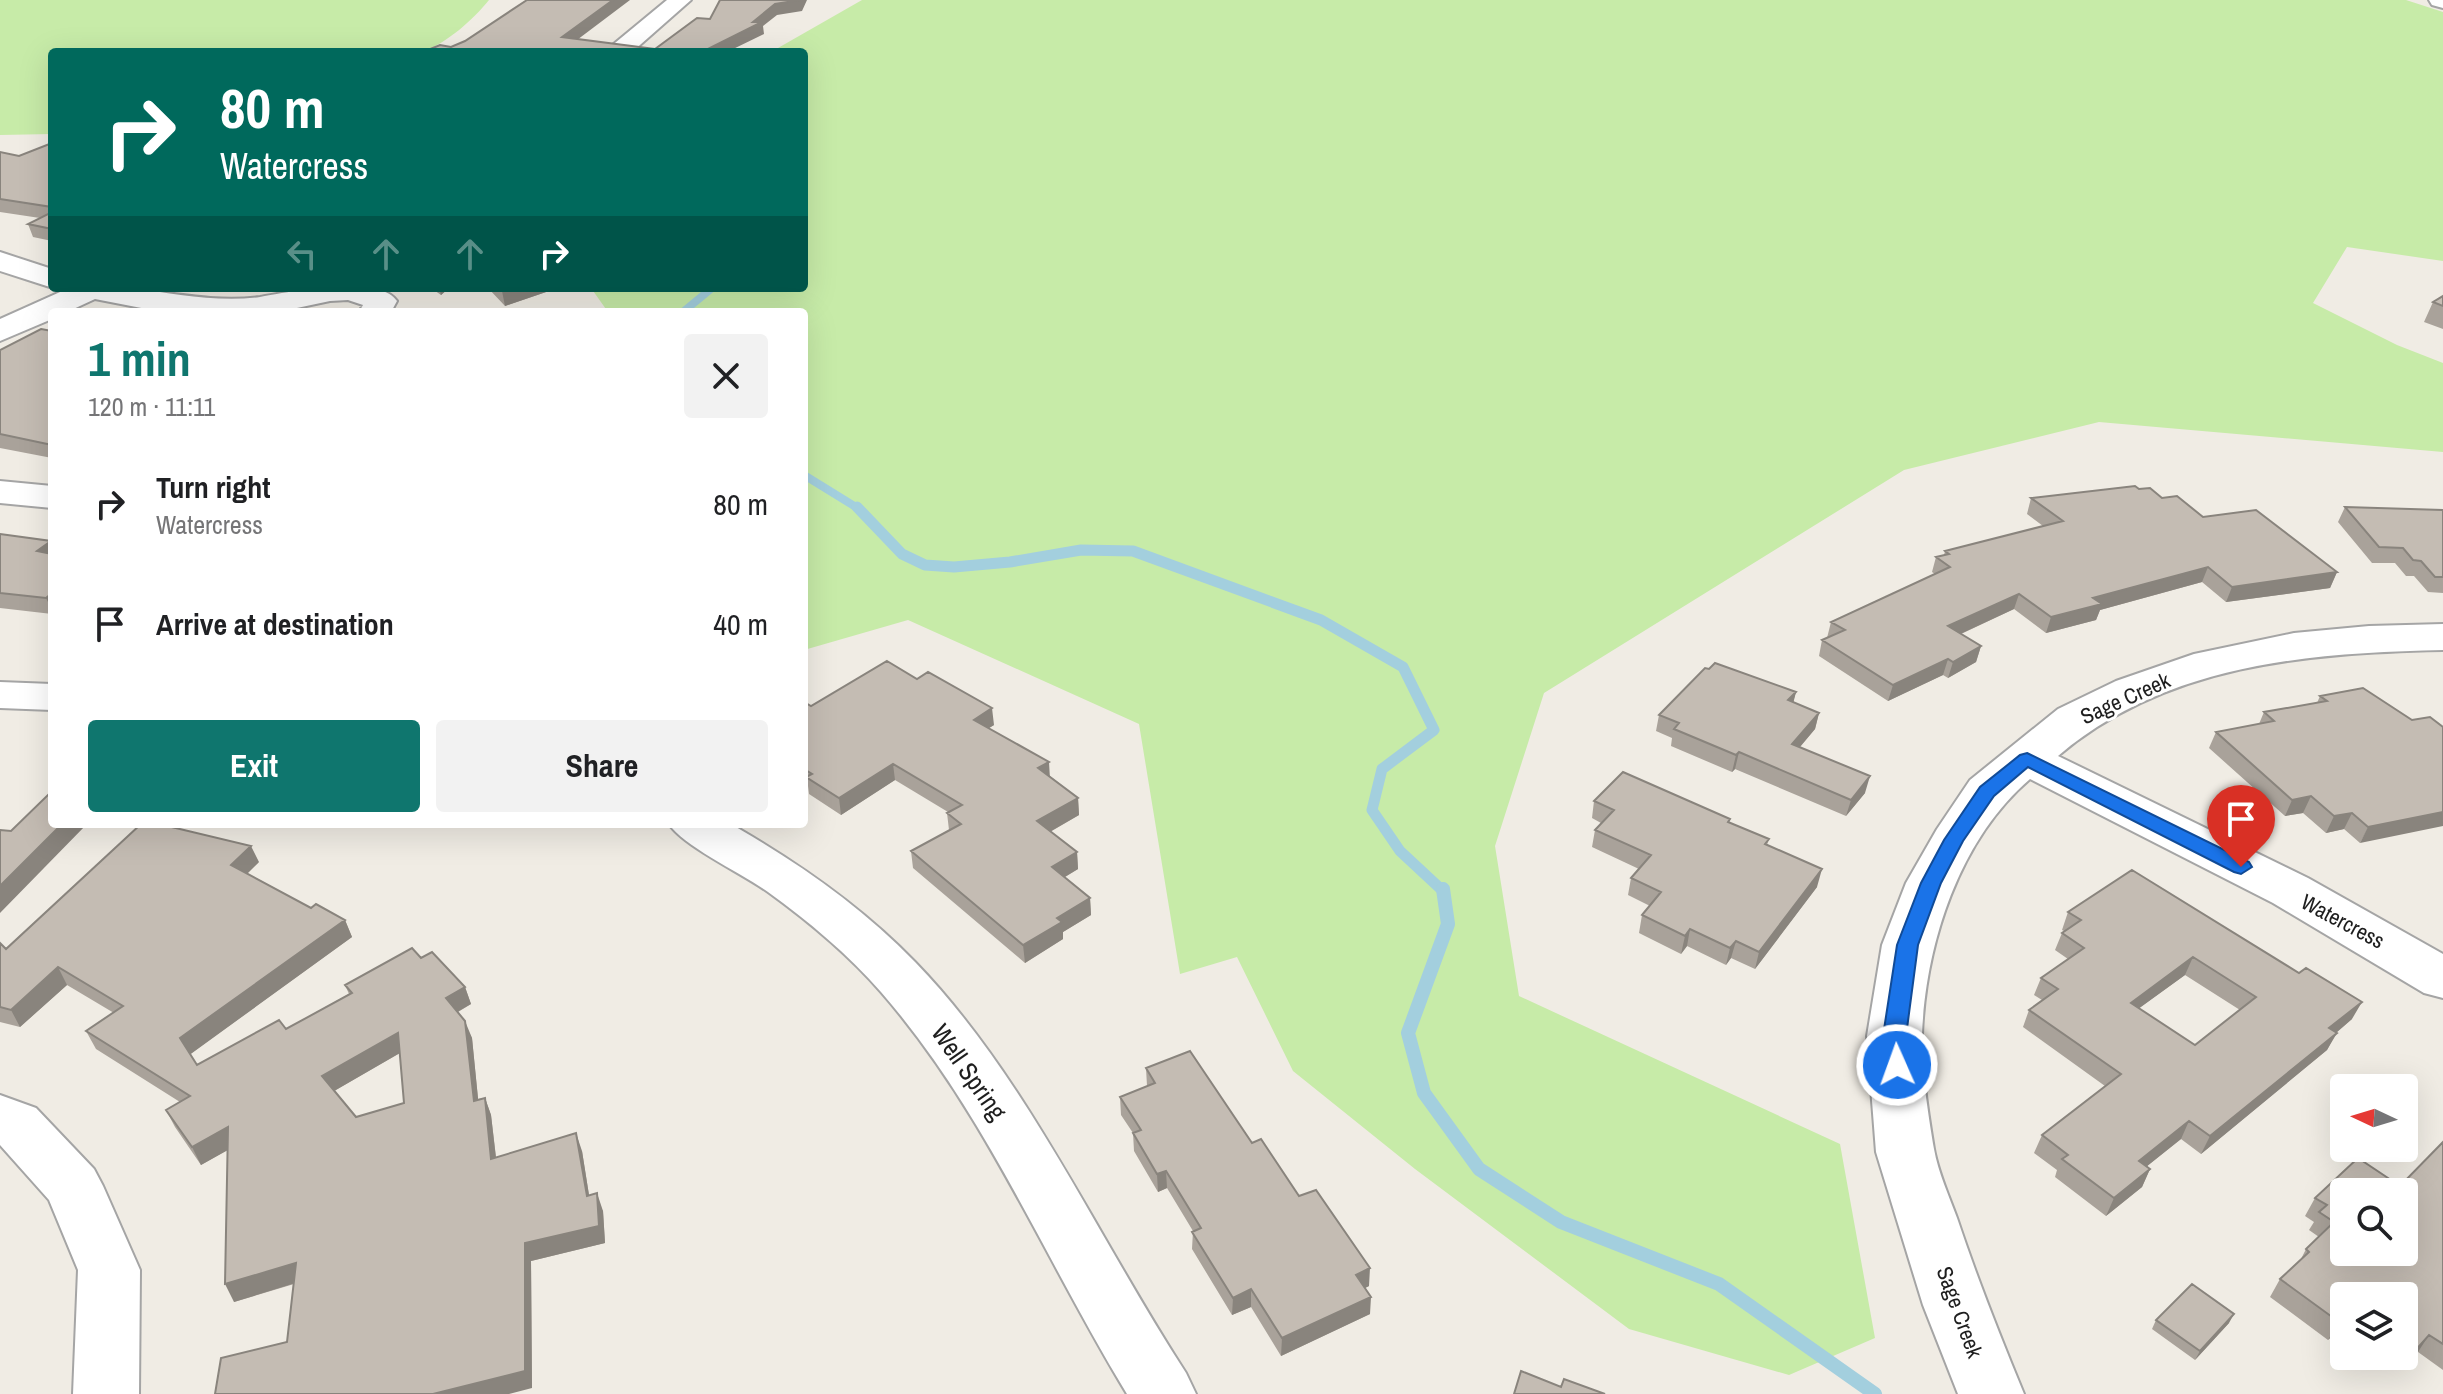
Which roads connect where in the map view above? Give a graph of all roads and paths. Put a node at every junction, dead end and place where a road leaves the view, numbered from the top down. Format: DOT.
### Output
graph roads {
  1 [pos="680,0"];
  2 [pos="622,48"];
  3 [pos="0,261"];
  4 [pos="48,278"];
  5 [pos="83,292"];
  6 [pos="111,292"];
  7 [pos="356,292"];
  8 [pos="356,292"];
  9 [pos="48,308"];
  10 [pos="49,308"];
  11 [pos="225,308"];
  12 [pos="257,308"];
  13 [pos="377,308"];
  14 [pos="0,331"];
  15 [pos="0,492"];
  16 [pos="48,497"];
  17 [pos="2443,637"];
  18 [pos="0,695"];
  19 [pos="48,697"];
  20 [pos="2027,759"];
  21 [pos="700,828"];
  22 [pos="2443,979"];
  23 [pos="0,1118"];
  24 [pos="106,1394"];
  25 [pos="1163,1394"];
  26 [pos="1991,1394"];
  1 -- 2 [label="street"];
  3 -- 4 [label="street"];
  5 -- 10 [label="street"];
  6 -- 11 [label="street"];
  7 -- 13 [label="street"];
  8 -- 12 [label="street"];
  9 -- 14 [label="street"];
  15 -- 16 [label="street"];
  17 -- 20 [label="street, Sage Creek"];
  18 -- 19 [label="street"];
  20 -- 22 [label="street, Watercress"];
  20 -- 26 [label="street, Sage Creek"];
  21 -- 25 [label="street, Well Spring"];
  23 -- 24 [label="street"];
}
